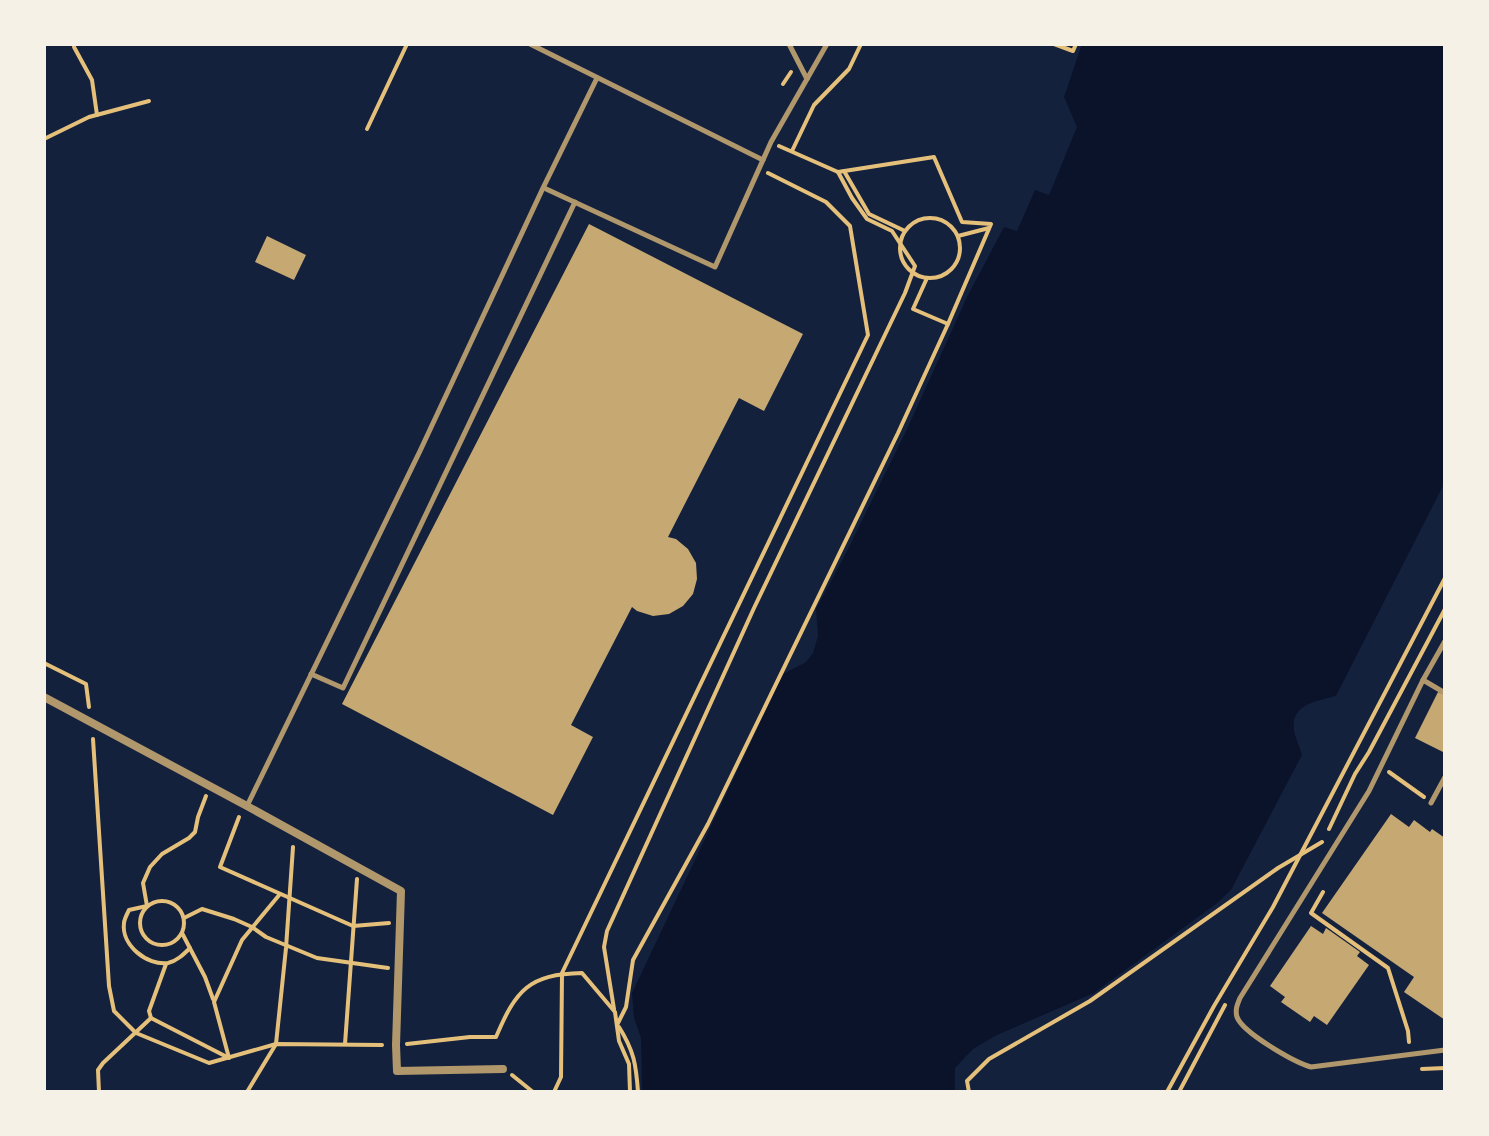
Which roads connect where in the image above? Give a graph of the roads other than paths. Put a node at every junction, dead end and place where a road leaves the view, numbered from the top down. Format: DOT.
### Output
graph roads {
  1 [pos="530,44"];
  2 [pos="789,44"];
  3 [pos="827,44"];
  4 [pos="597,78"];
  5 [pos="807,79"];
  6 [pos="763,160"];
  7 [pos="543,188"];
  8 [pos="575,202"];
  9 [pos="1445,641"];
  10 [pos="311,674"];
  11 [pos="1423,680"];
  12 [pos="1445,693"];
  13 [pos="44,697"];
  14 [pos="1445,777"];
  15 [pos="1431,803"];
  16 [pos="246,805"];
  17 [pos="1445,1050"];
  18 [pos="503,1069"];
  1 -- 4 [label="lane"];
  2 -- 5 [label="lane"];
  3 -- 5 [label="lane"];
  4 -- 6 [label="lane"];
  4 -- 7 [label="lane"];
  5 -- 6 [label="lane"];
  6 -- 8 [label="lane"];
  7 -- 8 [label="lane"];
  7 -- 10 [label="lane"];
  8 -- 10 [label="lane"];
  9 -- 11 [label="lane"];
  10 -- 16 [label="lane"];
  11 -- 12 [label="lane"];
  11 -- 17 [label="lane"];
  13 -- 16 [label="street"];
  14 -- 15 [label="lane"];
  16 -- 18 [label="street"];
}
